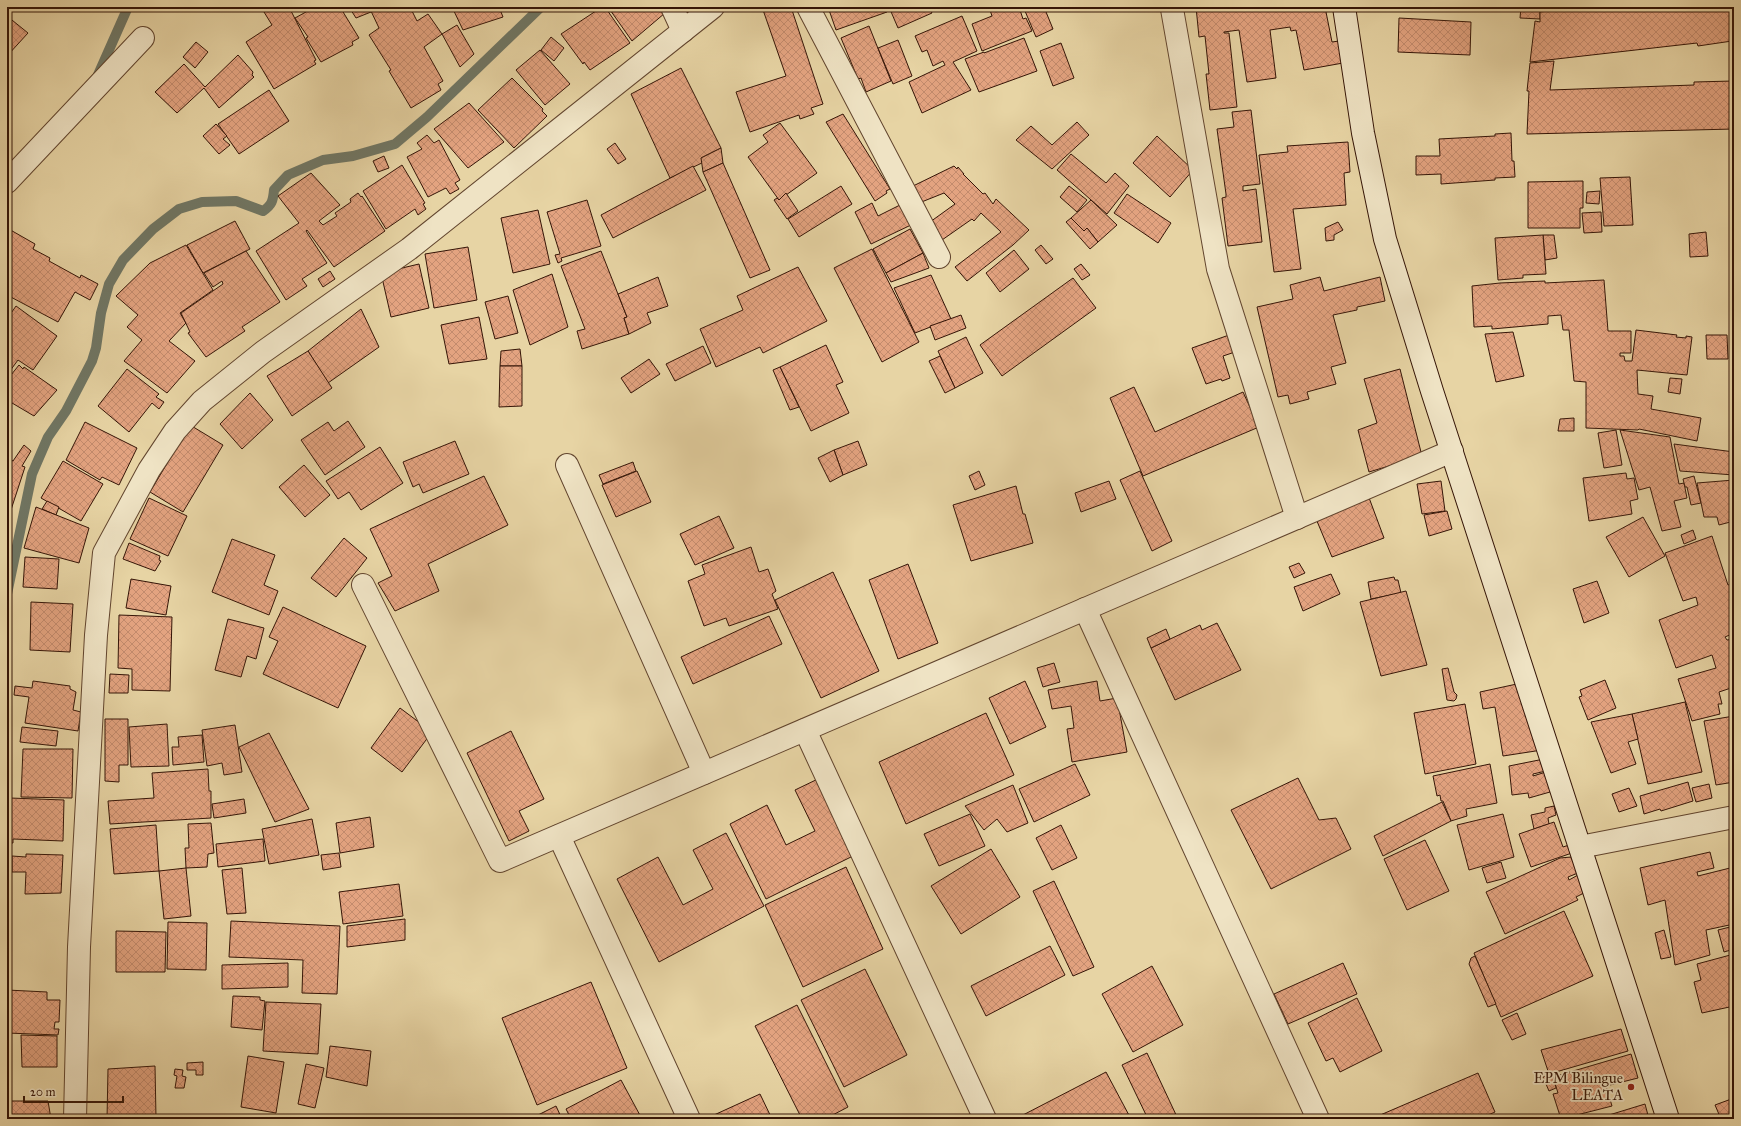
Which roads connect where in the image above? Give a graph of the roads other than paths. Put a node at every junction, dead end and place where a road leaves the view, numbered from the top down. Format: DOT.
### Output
graph roads {
  1 [pos="672,7"];
  2 [pos="713,7"];
  3 [pos="808,7"];
  4 [pos="1344,7"];
  5 [pos="1172,9"];
  6 [pos="683,31"];
  7 [pos="143,38"];
  8 [pos="7,182"];
  9 [pos="939,257"];
  10 [pos="1452,451"];
  11 [pos="566,465"];
  12 [pos="1297,518"];
  13 [pos="363,585"];
  14 [pos="1085,609"];
  15 [pos="806,730"];
  16 [pos="704,773"];
  17 [pos="1734,817"];
  18 [pos="560,836"];
  19 [pos="1580,847"];
  20 [pos="75,1119"];
  21 [pos="689,1119"];
  22 [pos="985,1119"];
  23 [pos="1318,1119"];
  24 [pos="1668,1119"];
  1 -- 6 [label="street"];
  2 -- 6 [label="street"];
  3 -- 9 [label="street"];
  4 -- 10 [label="street"];
  5 -- 12 [label="street"];
  6 -- 20 [label="street"];
  7 -- 8 [label="street"];
  10 -- 12 [label="street"];
  10 -- 19 [label="street"];
  11 -- 16 [label="street"];
  12 -- 14 [label="street"];
  13 -- 18 [label="street"];
  14 -- 15 [label="street"];
  14 -- 23 [label="street"];
  15 -- 16 [label="street"];
  15 -- 22 [label="street"];
  16 -- 18 [label="street"];
  17 -- 19 [label="street"];
  18 -- 21 [label="street"];
  19 -- 24 [label="street"];
}
